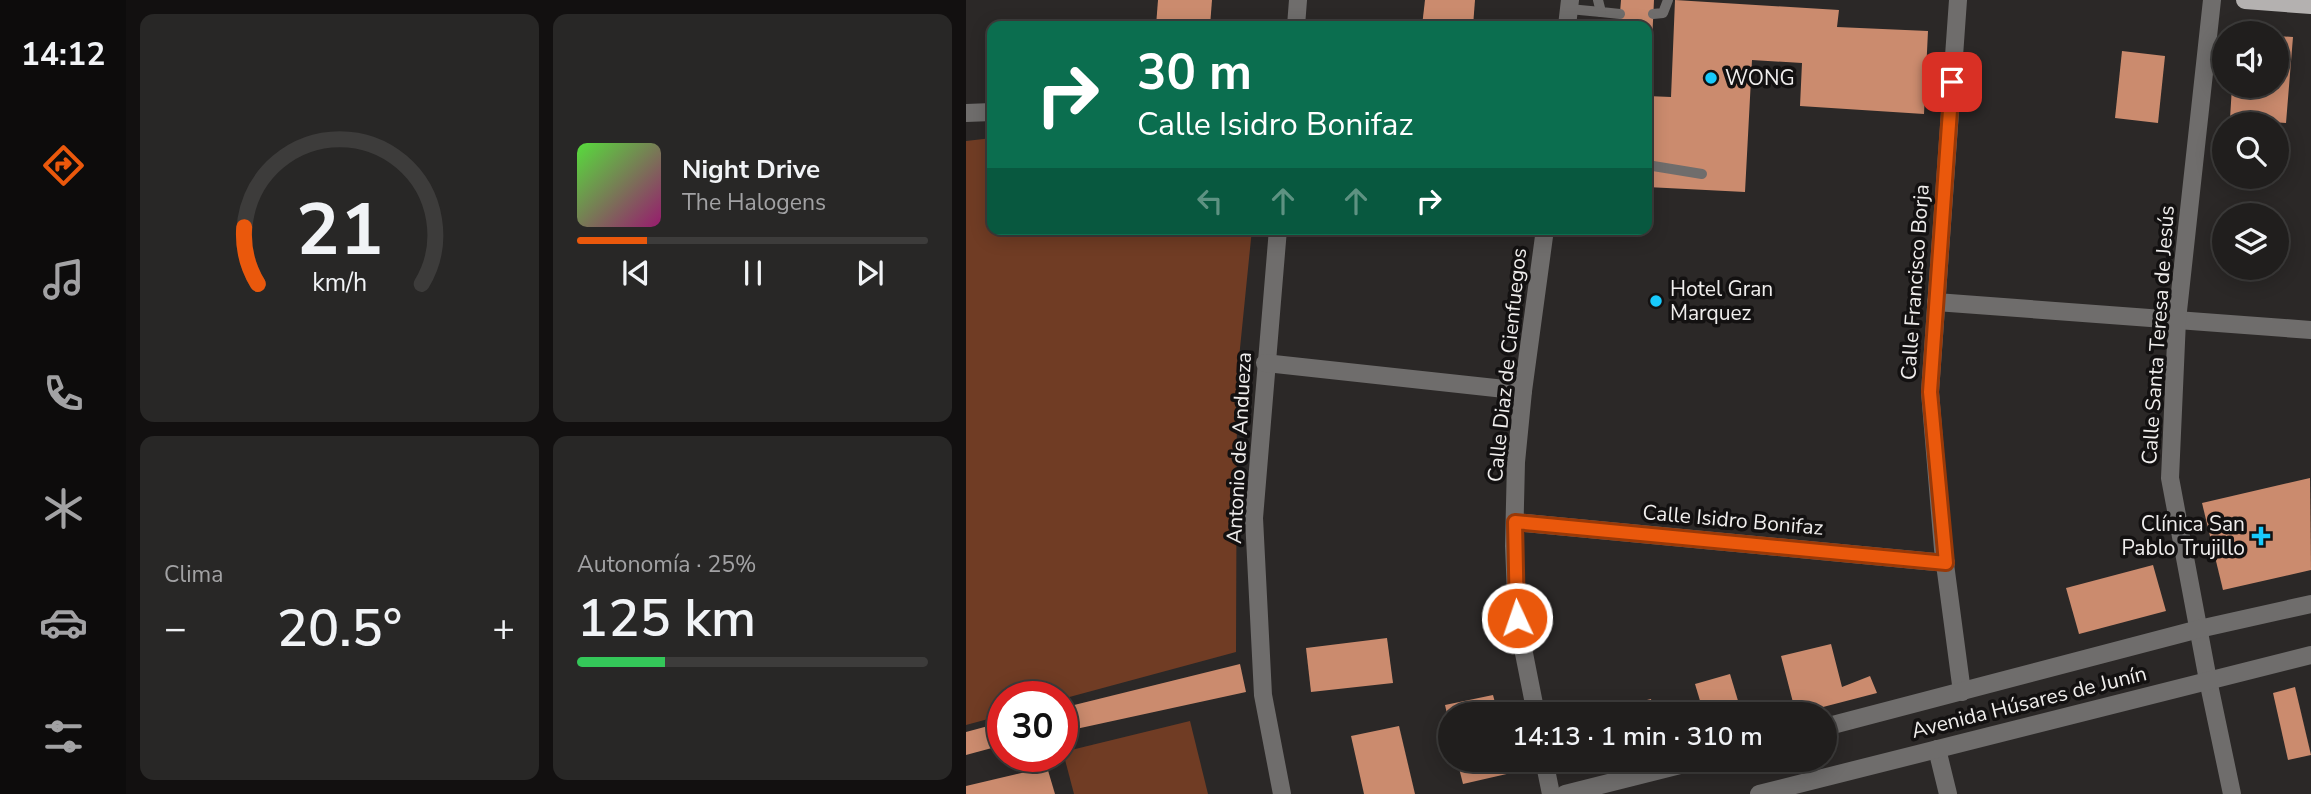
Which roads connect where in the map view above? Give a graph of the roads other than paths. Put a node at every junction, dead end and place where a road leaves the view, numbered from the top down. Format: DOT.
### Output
graph roads {
  1 [pos="1298,0"];
  2 [pos="1598,0"];
  3 [pos="1668,0"];
  4 [pos="1958,0"];
  5 [pos="2212,0"];
  6 [pos="2245,0"];
  7 [pos="2311,5"];
  8 [pos="1568,12"];
  9 [pos="1601,12"];
  10 [pos="1653,13"];
  11 [pos="1620,14"];
  12 [pos="1296,21"];
  13 [pos="987,112"];
  14 [pos="966,113"];
  15 [pos="1652,166"];
  16 [pos="1702,174"];
  17 [pos="1277,235"];
  18 [pos="1544,235"];
  19 [pos="1936,302"];
  20 [pos="2177,320"];
  21 [pos="2311,330"];
  22 [pos="1265,363"];
  23 [pos="1523,391"];
  24 [pos="1515,522"];
  25 [pos="1946,563"];
  26 [pos="2311,604"];
  27 [pos="2199,629"];
  28 [pos="2311,655"];
  29 [pos="2208,680"];
  30 [pos="1962,692"];
  31 [pos="1534,702"];
  32 [pos="1837,724"];
  33 [pos="1937,749"];
  34 [pos="1546,772"];
  35 [pos="1652,772"];
  36 [pos="1283,794"];
  37 [pos="1551,794"];
  38 [pos="1565,794"];
  39 [pos="1759,794"];
  40 [pos="1948,794"];
  41 [pos="2232,794"];
  1 -- 12 [label="street"];
  2 -- 9 [label="lane"];
  3 -- 10 [label="lane"];
  4 -- 19 [label="street, Calle Francisco Borja"];
  5 -- 20 [label="street, Calle Santa Teresa de Jesús"];
  6 -- 7 [label="main road"];
  8 -- 9 [label="lane"];
  9 -- 11 [label="lane"];
  13 -- 14 [label="street"];
  15 -- 16 [label="lane"];
  17 -- 22 [label="street, Antonio de Andueza"];
  18 -- 23 [label="street, Calle Diaz de Cienfuegos"];
  19 -- 20 [label="street"];
  19 -- 25 [label="street, Calle Francisco Borja"];
  20 -- 21 [label="street"];
  20 -- 27 [label="street, Calle Santa Teresa de Jesús"];
  22 -- 23 [label="street"];
  22 -- 36 [label="street, Antonio de Andueza"];
  23 -- 24 [label="street, Calle Diaz de Cienfuegos"];
  24 -- 25 [label="street, Calle Isidro Bonifaz"];
  24 -- 31 [label="street, Calle Diaz de Cienfuegos"];
  25 -- 30 [label="street, Calle Francisco Borja"];
  26 -- 27 [label="street, Avenida Húsares de Junín"];
  27 -- 29 [label="street, Calle Santa Teresa de Jesús"];
  27 -- 30 [label="street, Avenida Húsares de Junín"];
  28 -- 29 [label="street, Avenida Húsares de Junín"];
  29 -- 33 [label="street, Avenida Húsares de Junín"];
  29 -- 41 [label="street, Calle Santa Teresa de Jesús"];
  30 -- 32 [label="street, Avenida Húsares de Junín"];
  33 -- 39 [label="street, Avenida Húsares de Junín"];
  33 -- 40 [label="street"];
  34 -- 37 [label="street"];
  35 -- 38 [label="street"];
}
